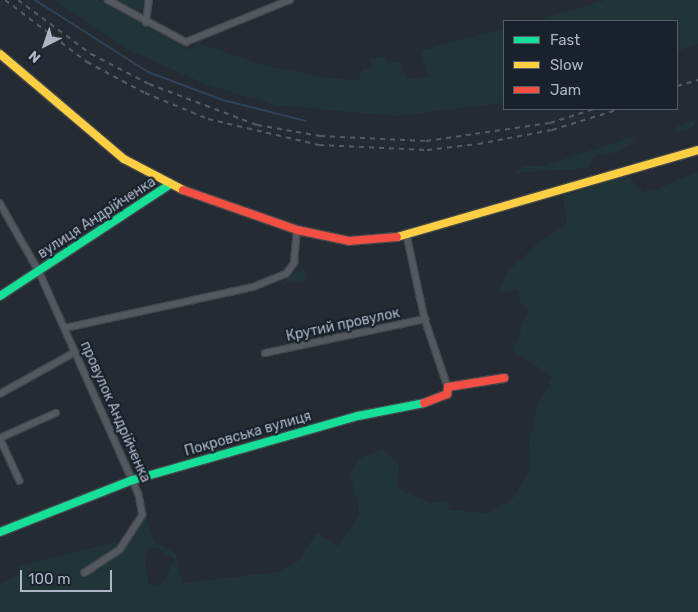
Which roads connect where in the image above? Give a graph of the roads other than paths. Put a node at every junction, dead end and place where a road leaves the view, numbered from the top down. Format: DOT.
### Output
graph roads {
  1 [pos="108,0"];
  2 [pos="149,0"];
  3 [pos="290,0"];
  4 [pos="146,23"];
  5 [pos="0,54"];
  6 [pos="698,150"];
  7 [pos="170,185"];
  8 [pos="0,203"];
  9 [pos="297,230"];
  10 [pos="407,235"];
  11 [pos="39,271"];
  12 [pos="0,296"];
  13 [pos="425,319"];
  14 [pos="65,328"];
  15 [pos="75,352"];
  16 [pos="265,353"];
  17 [pos="504,378"];
  18 [pos="448,387"];
  19 [pos="0,394"];
  20 [pos="56,413"];
  21 [pos="0,438"];
  22 [pos="133,480"];
  23 [pos="20,481"];
  24 [pos="0,532"];
  25 [pos="84,573"];
  1 -- 4 [label="street"];
  2 -- 4 [label="street"];
  3 -- 4 [label="street"];
  5 -- 7 [label="street"];
  6 -- 10 [label="street, вулиця Андрійченка"];
  7 -- 9 [label="street, вулиця Андрійченка"];
  7 -- 11 [label="street, вулиця Андрійченка"];
  8 -- 11 [label="street, провулок Андрійченка"];
  9 -- 10 [label="street, вулиця Андрійченка"];
  9 -- 14 [label="street"];
  10 -- 13 [label="street"];
  11 -- 12 [label="street, вулиця Андрійченка"];
  11 -- 14 [label="street, провулок Андрійченка"];
  13 -- 16 [label="street, Крутий провулок"];
  13 -- 18 [label="street"];
  14 -- 15 [label="street, провулок Андрійченка"];
  15 -- 19 [label="street"];
  15 -- 22 [label="street, провулок Андрійченка"];
  17 -- 18 [label="street"];
  18 -- 22 [label="street, Покровська вулиця"];
  20 -- 21 [label="street"];
  21 -- 23 [label="street"];
  22 -- 24 [label="street, Покровська вулиця"];
  22 -- 25 [label="street, провулок Андрійченка"];
}
